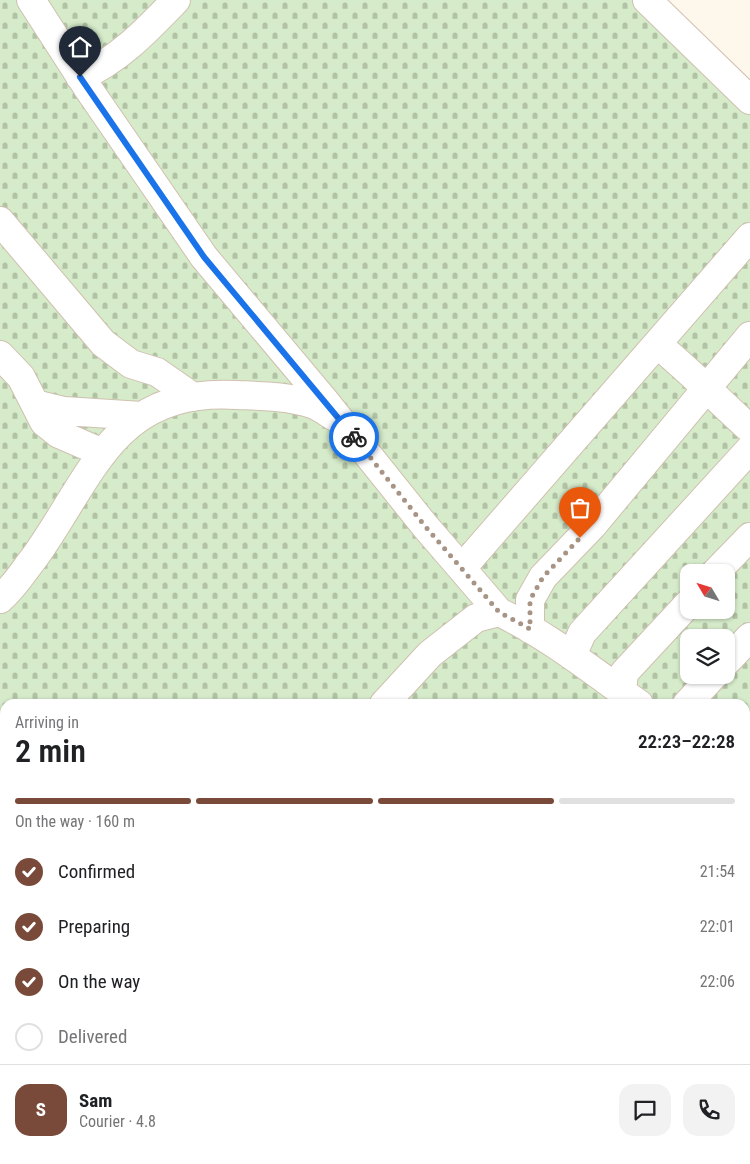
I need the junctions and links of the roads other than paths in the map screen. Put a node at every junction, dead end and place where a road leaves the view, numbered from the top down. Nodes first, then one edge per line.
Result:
1 (31, 0) edge
2 (176, 0) edge
3 (647, 0) edge
4 (80, 77) junction
5 (750, 100) edge
6 (0, 222) edge
7 (750, 237) edge
8 (750, 336) edge
9 (657, 344) junction
10 (0, 355) edge
11 (705, 389) junction
12 (194, 397) junction
13 (35, 404) junction
14 (142, 416) junction
15 (340, 420) junction
16 (750, 429) edge
17 (750, 450) edge
18 (102, 454) junction
19 (750, 537) edge
20 (724, 564) edge
21 (462, 568) junction
22 (0, 599) edge
23 (499, 612) junction
24 (680, 612) edge
25 (530, 629) junction
26 (750, 637) edge
27 (735, 653) edge
28 (572, 656) junction
29 (706, 684) edge
30 (630, 698) edge
31 (389, 699) edge
32 (692, 699) edge

1 - 4 lane
2 - 4 lane
3 - 5 lane
4 - 15 lane
6 - 12 lane
7 - 9 lane
8 - 11 lane
9 - 11 lane
9 - 21 lane
10 - 13 lane
11 - 16 lane
11 - 25 lane
12 - 14 lane
12 - 15 lane
13 - 14 lane
13 - 18 lane
14 - 18 lane
15 - 21 lane
17 - 28 lane
18 - 22 lane
19 - 20 lane
21 - 23 lane
23 - 25 lane
23 - 31 lane
24 - 30 lane
25 - 28 lane
26 - 27 lane
28 - 30 lane
29 - 32 lane

